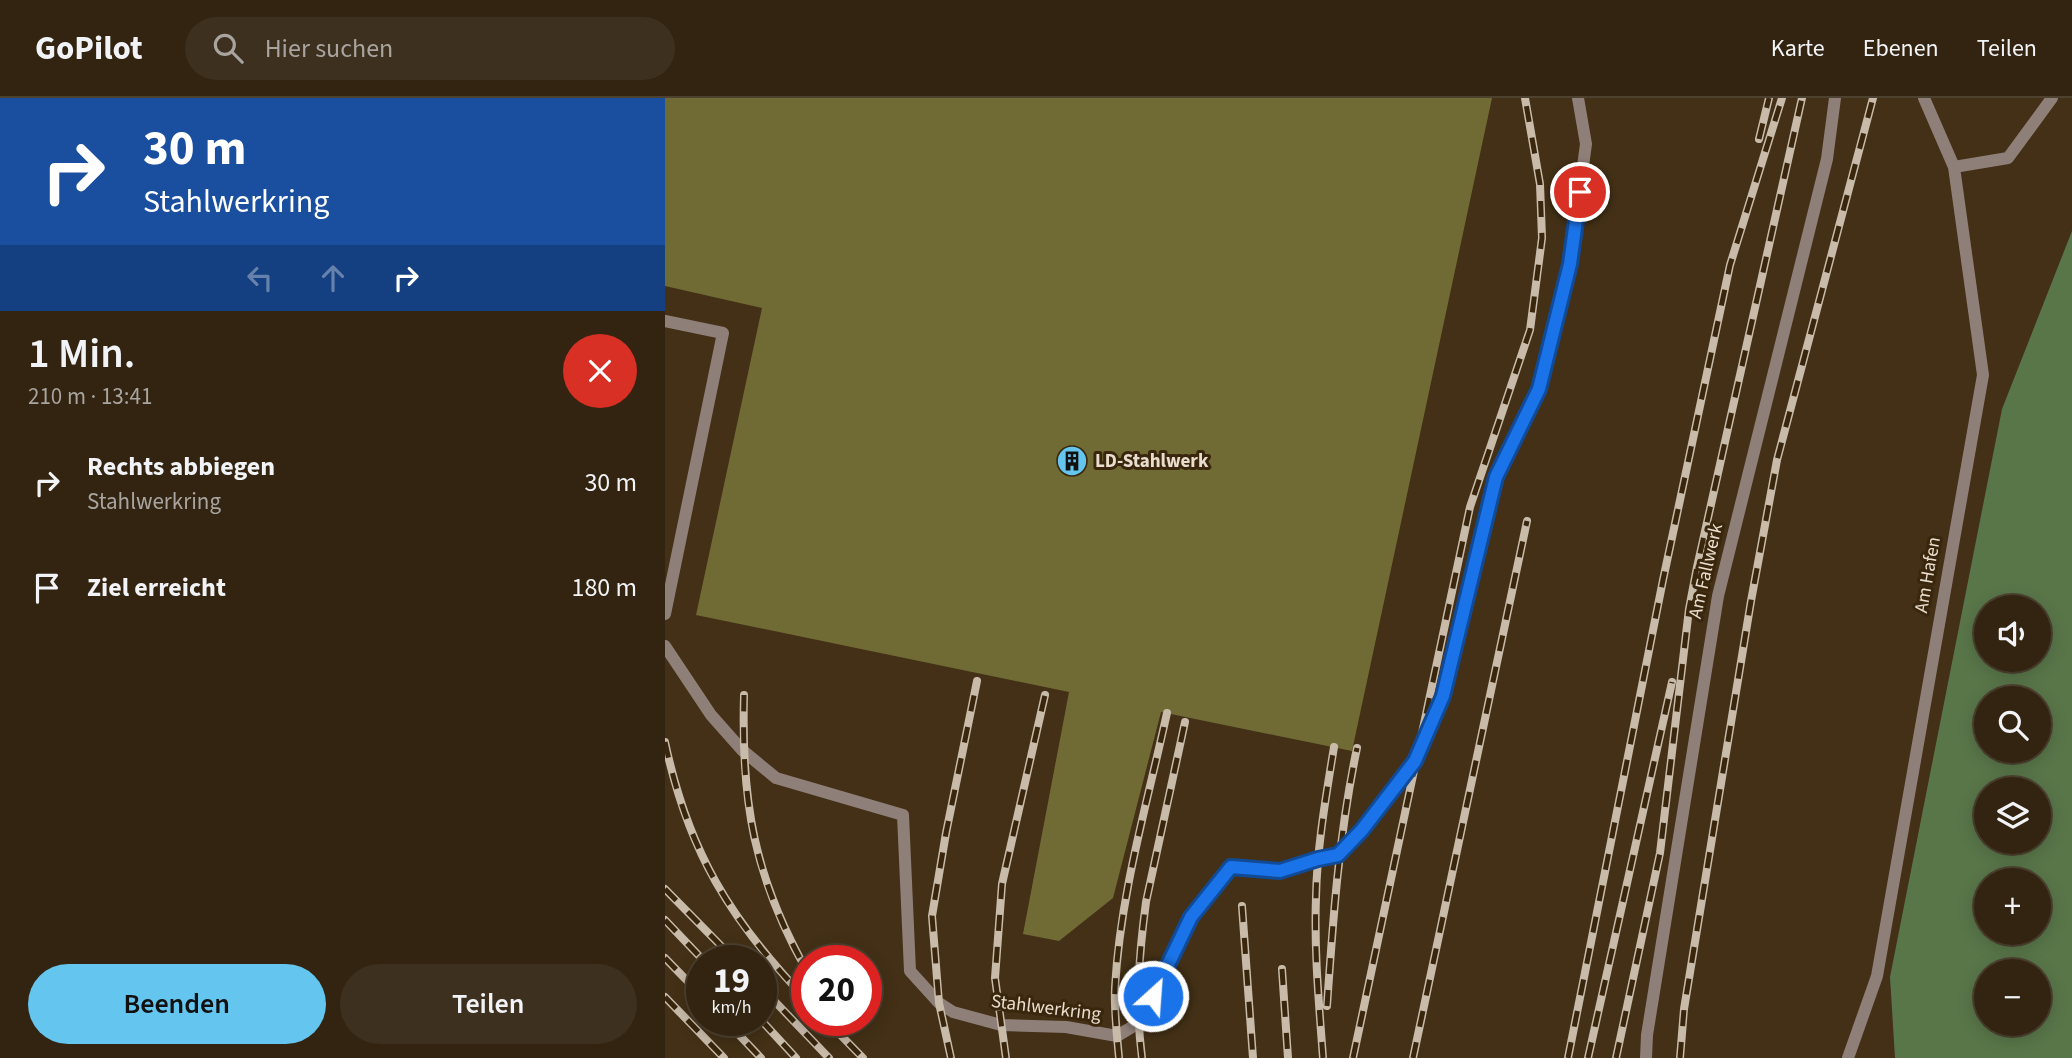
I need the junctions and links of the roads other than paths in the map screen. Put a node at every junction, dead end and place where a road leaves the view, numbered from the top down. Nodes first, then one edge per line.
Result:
1 (1578, 98) edge
2 (1835, 98) edge
3 (1924, 98) edge
4 (2052, 98) edge
5 (1954, 167) junction
6 (665, 321) edge
7 (665, 614) edge
8 (665, 646) edge
9 (1646, 1058) edge
10 (1848, 1058) edge

1 - 8 lane, Stahlwerkring
2 - 9 lane, Am Fallwerk
3 - 5 lane, Am Hafen
4 - 5 lane
5 - 10 lane, Am Hafen
6 - 7 lane

